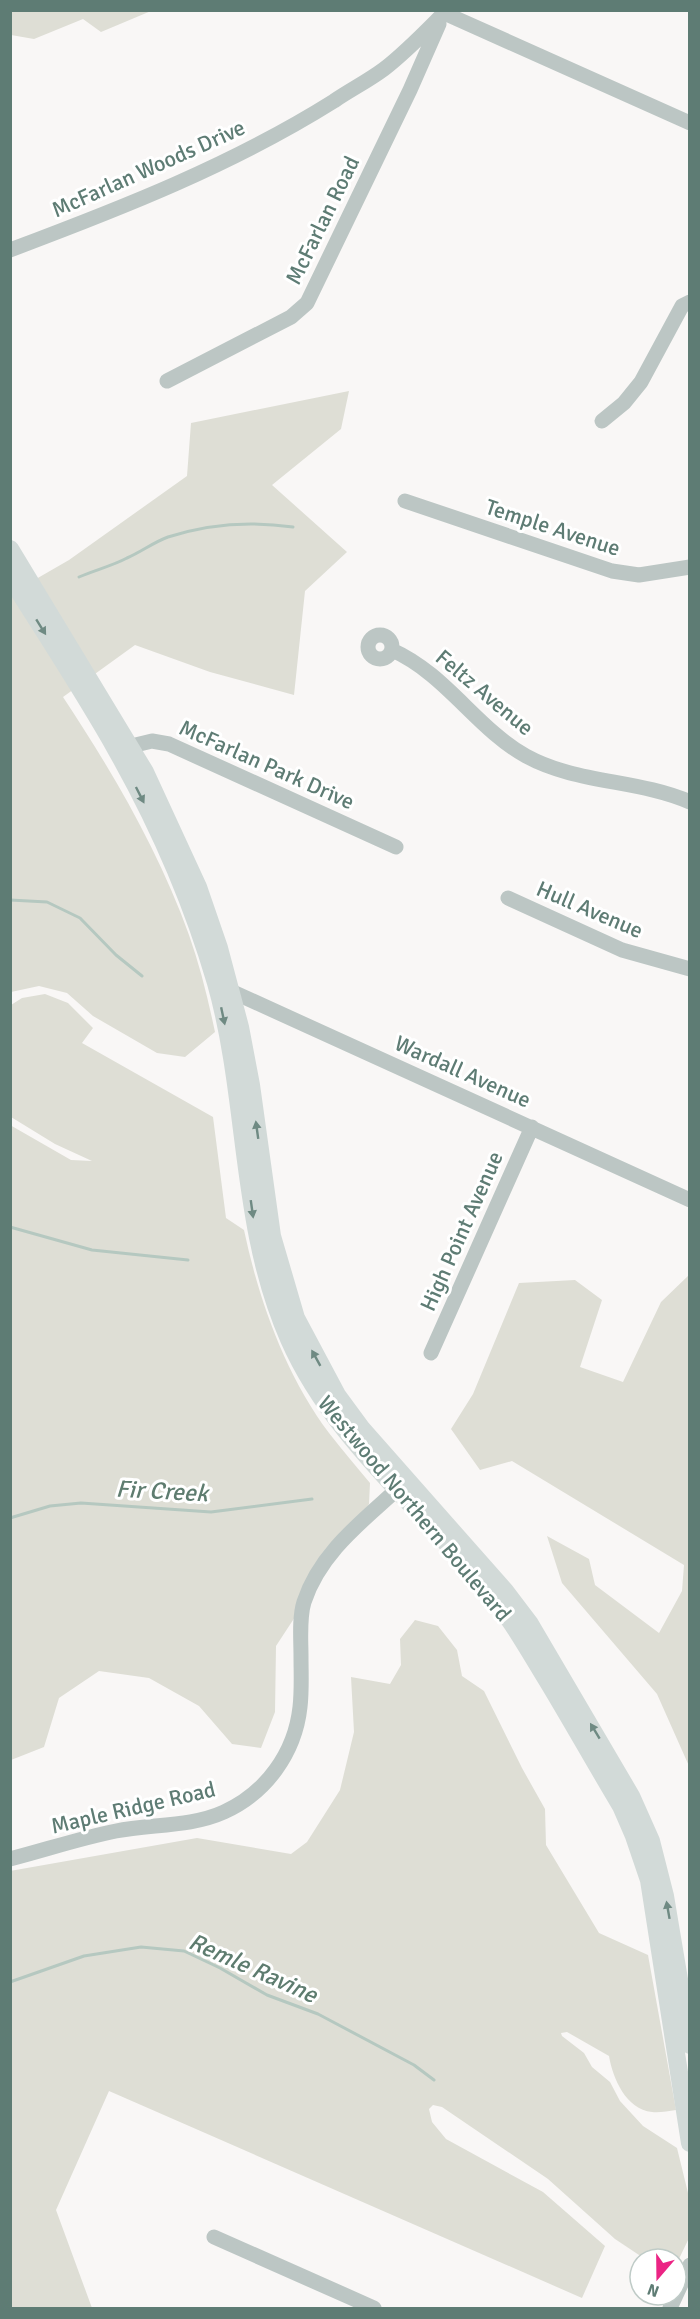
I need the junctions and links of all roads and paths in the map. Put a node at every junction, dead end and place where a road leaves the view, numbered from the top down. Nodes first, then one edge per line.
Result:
1 (445, 12) edge
2 (690, 123) edge
3 (10, 250) edge
4 (690, 302) edge
5 (167, 381) dead end
6 (602, 421) dead end
7 (405, 501) dead end
8 (10, 549) edge
9 (690, 567) edge
10 (10, 577) edge
11 (392, 650) dead end
12 (123, 748) junction
13 (690, 802) edge
14 (396, 847) dead end
15 (508, 898) dead end
16 (690, 969) edge
17 (224, 988) junction
18 (532, 1127) junction
19 (689, 1197) edge
20 (431, 1353) dead end
21 (402, 1485) junction
22 (10, 1859) edge
23 (670, 1969) junction
24 (690, 2045) edge
25 (690, 2143) edge
26 (214, 2237) dead end
27 (690, 2265) edge
28 (374, 2308) edge
29 (670, 2308) edge

1 - 2 street
1 - 3 street, McFarlan Woods Drive
1 - 5 street, McFarlan Road
4 - 6 street
7 - 9 street, Temple Avenue
8 - 12 main road, Westwood Northern Boulevard
10 -> 12 main road, Westwood Northern Boulevard
11 - 13 street, Feltz Avenue
12 - 14 street, McFarlan Park Drive
12 - 17 main road, Westwood Northern Boulevard
15 - 16 street, Hull Avenue
17 - 18 street, Wardall Avenue
17 - 21 main road, Westwood Northern Boulevard
18 - 19 street, Wardall Avenue
18 - 20 street, High Point Avenue
21 - 22 street, Maple Ridge Road
21 - 23 main road, Westwood Northern Boulevard
23 - 24 main road, Westwood Northern Boulevard
23 - 25 main road, Westwood Northern Boulevard
26 - 28 street
27 - 29 street

